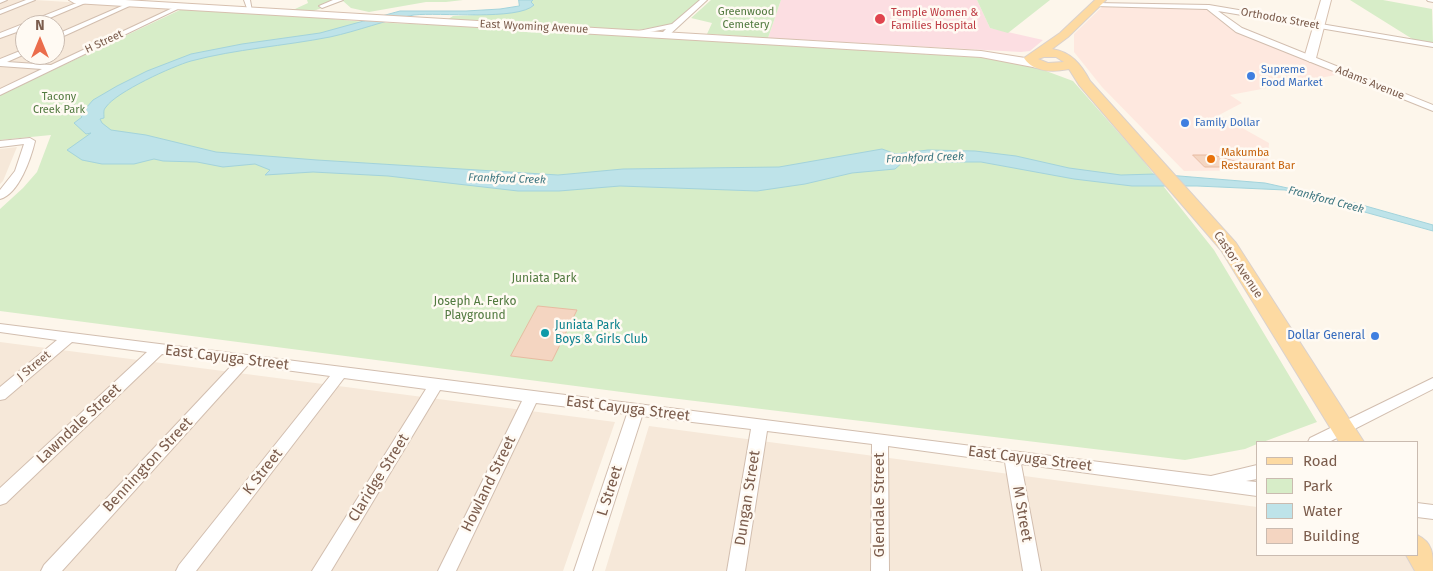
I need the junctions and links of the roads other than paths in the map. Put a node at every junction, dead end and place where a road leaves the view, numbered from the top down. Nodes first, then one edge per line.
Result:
1 (4, 0) edge
2 (32, 0) edge
3 (74, 0) edge
4 (340, 0) edge
5 (704, 0) edge
6 (1326, 0) edge
7 (0, 1) edge
8 (87, 1) edge
9 (1098, 2) edge
10 (133, 3) junction
11 (1206, 3) edge
12 (249, 5) edge
13 (181, 6) junction
14 (322, 6) dead end
15 (0, 12) edge
16 (53, 15) edge
17 (676, 25) junction
18 (1319, 26) junction
19 (15, 30) edge
20 (633, 33) junction
21 (65, 34) edge
22 (664, 35) junction
23 (1064, 35) junction
24 (0, 36) edge
25 (1433, 46) edge
26 (15, 56) edge
27 (1310, 58) junction
28 (1040, 60) junction
29 (1068, 61) junction
30 (0, 63) edge
31 (51, 67) junction
32 (1084, 82) junction
33 (0, 92) edge
34 (1433, 108) edge
35 (0, 144) edge
36 (1, 193) edge
37 (0, 328) edge
38 (68, 338) junction
39 (158, 350) junction
40 (246, 360) junction
41 (341, 372) junction
42 (1433, 383) edge
43 (436, 385) junction
44 (0, 395) edge
45 (531, 397) junction
46 (636, 410) junction
47 (760, 424) junction
48 (1347, 435) edge
49 (880, 439) junction
50 (1320, 441) edge
51 (1012, 457) junction
52 (1256, 472) edge
53 (1208, 482) junction
54 (1256, 489) edge
55 (0, 498) edge
56 (1418, 510) edge
57 (1433, 512) edge
58 (1418, 550) edge
59 (50, 571) edge
60 (185, 571) edge
61 (321, 571) edge
62 (447, 571) edge
63 (583, 571) edge
64 (736, 571) edge
65 (880, 571) edge
66 (1032, 571) edge
67 (1431, 571) edge

1 - 7 street
2 - 15 street
3 - 8 street, East Wyoming Avenue
4 - 14 street
5 - 17 street
6 - 18 street
8 - 10 street, East Wyoming Avenue
8 - 16 street
9 - 11 street, Orthodox Street
9 - 23 main road
10 - 13 street, East Wyoming Avenue
10 - 21 street
11 - 18 street, Orthodox Street
11 - 27 street, Adams Avenue
12 - 13 street, East Wyoming Avenue
12 - 20 street, East Wyoming Avenue
13 - 31 street, H Street
17 - 20 street
17 - 22 street
18 - 25 street, Orthodox Street
18 - 27 street
19 - 24 street
20 - 22 street, East Wyoming Avenue
22 - 28 street, East Wyoming Avenue
23 - 28 main road
23 - 29 main road
26 - 30 street
27 - 34 street, Adams Avenue
28 - 29 main road
28 - 32 main road, Castor Avenue
29 - 32 main road, Castor Avenue
30 - 31 street
31 - 33 street, H Street
32 - 48 main road, Castor Avenue
35 - 36 street
37 - 38 street, East Cayuga Street
38 - 39 street, East Cayuga Street
38 - 44 street, J Street
39 - 40 street, East Cayuga Street
39 - 55 street, Lawndale Street
40 - 41 street, East Cayuga Street
40 - 59 street, Bennington Street
41 - 43 street, East Cayuga Street
41 - 60 street, K Street
42 - 48 street
43 - 45 street, East Cayuga Street
43 - 61 street, Claridge Street
45 - 46 street, East Cayuga Street
45 - 62 street, Howland Street
46 - 47 street, East Cayuga Street
46 - 63 street, L Street
47 - 49 street, East Cayuga Street
47 - 64 street, Dungan Street
48 - 50 street
49 - 51 street, East Cayuga Street
49 - 65 street, Glendale Street
51 - 53 street, East Cayuga Street
51 - 66 street, M Street
52 - 53 street
53 - 54 street, East Cayuga Street
56 - 57 street
58 - 67 main road

